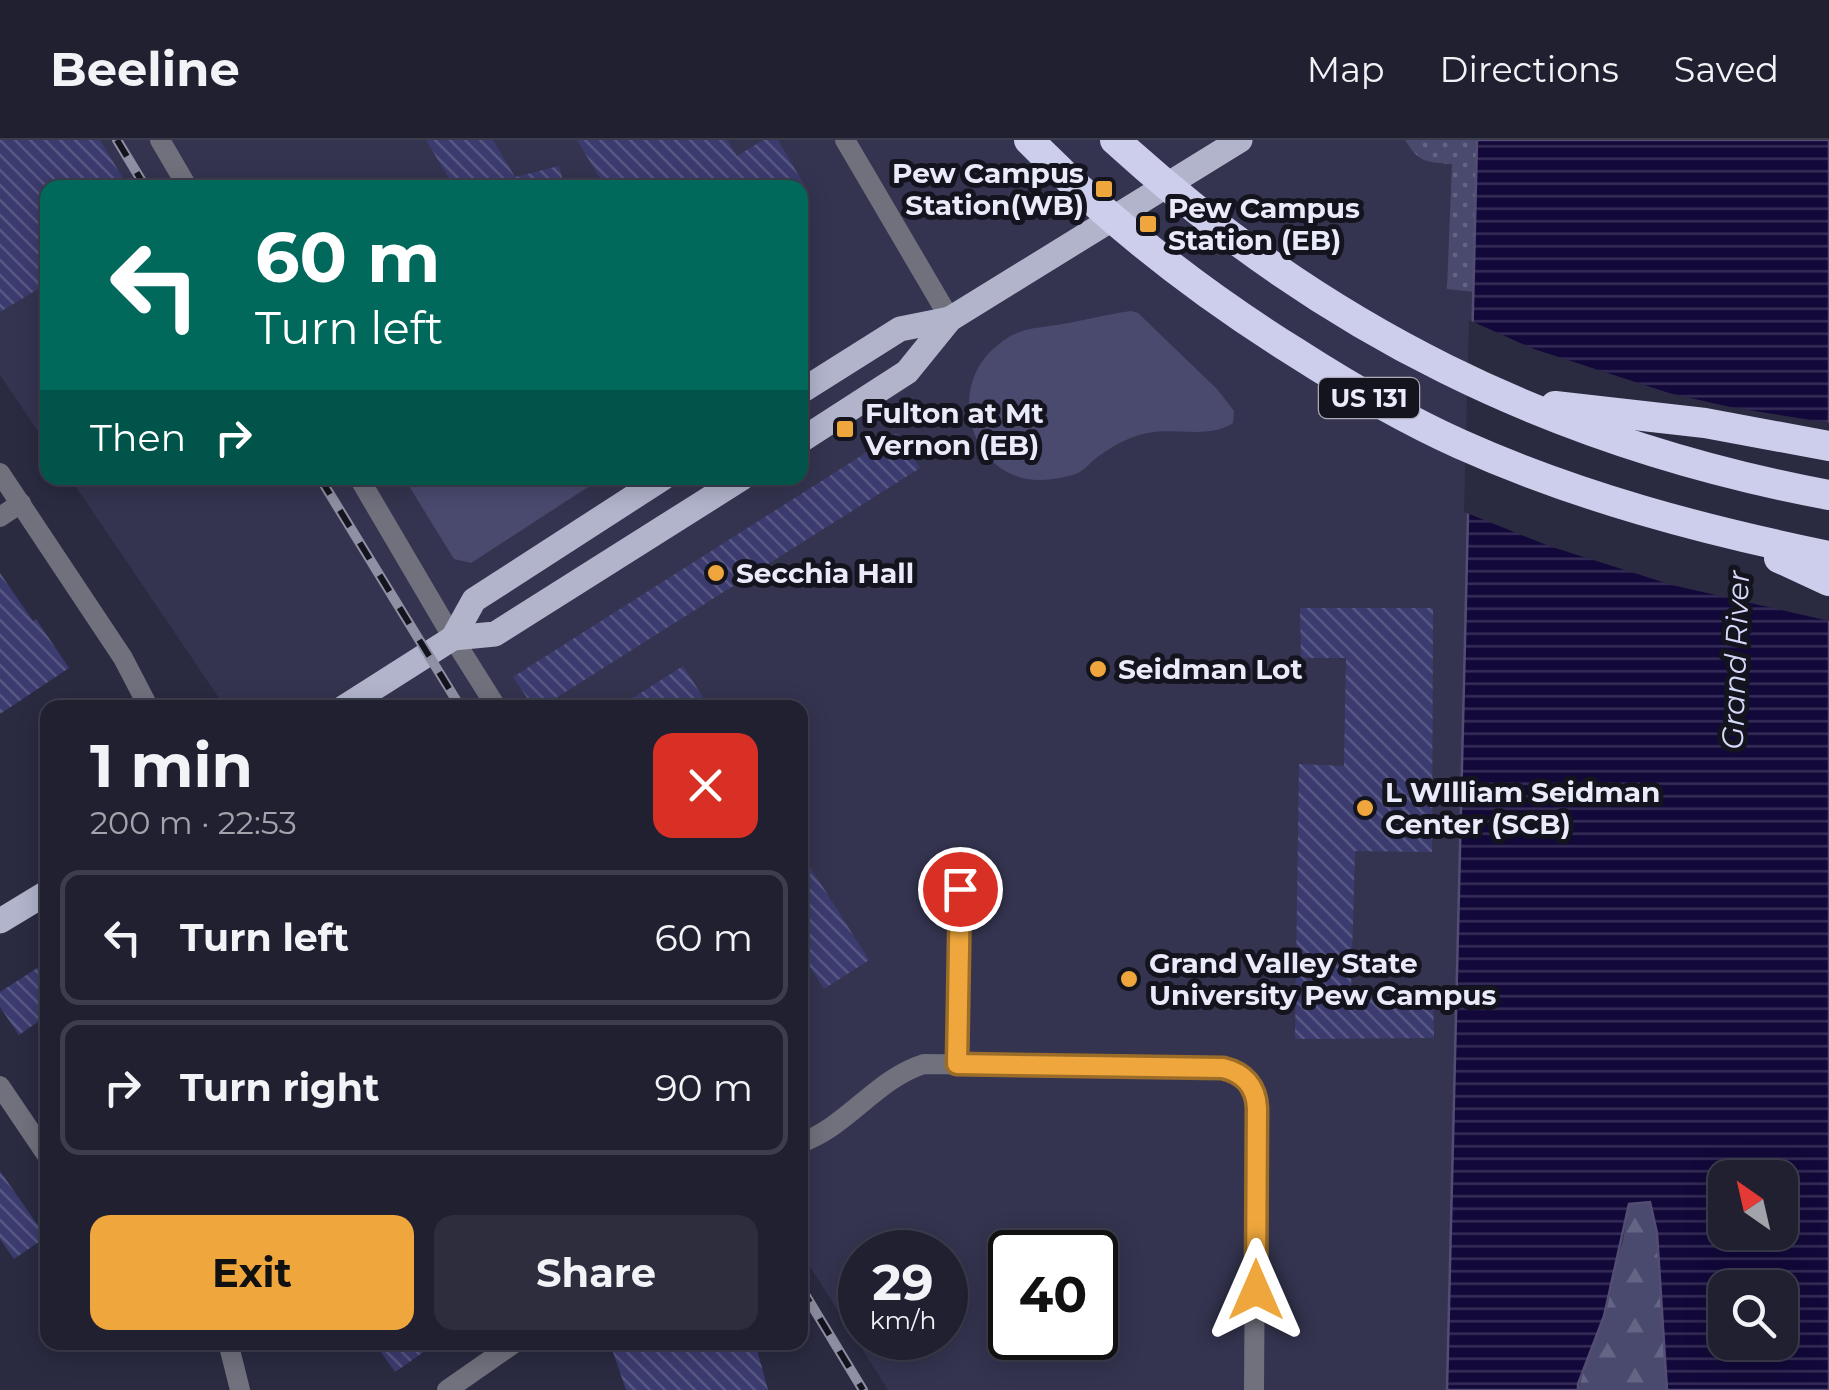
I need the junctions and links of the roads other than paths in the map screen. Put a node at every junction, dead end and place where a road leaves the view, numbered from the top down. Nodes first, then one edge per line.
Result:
1 (160, 140) edge
2 (845, 140) edge
3 (1029, 140) edge
4 (1114, 140) edge
5 (1240, 140) edge
6 (183, 180) edge
7 (950, 319) junction
8 (808, 387) edge
9 (1515, 402) junction
10 (808, 435) edge
11 (1829, 446) edge
12 (0, 473) edge
13 (363, 485) edge
14 (652, 485) edge
15 (731, 485) edge
16 (1829, 495) edge
17 (21, 503) junction
18 (0, 517) edge
19 (1731, 536) junction
20 (1829, 556) edge
21 (1829, 581) edge
22 (453, 638) junction
23 (145, 700) edge
24 (356, 700) edge
25 (492, 700) edge
26 (960, 889) dead end
27 (40, 897) edge
28 (0, 921) edge
29 (957, 1064) junction
30 (0, 1086) edge
31 (808, 1139) edge
32 (40, 1145) edge
33 (230, 1350) edge
34 (504, 1350) edge
35 (240, 1390) edge
36 (447, 1390) edge
37 (1254, 1390) edge

1 - 6 street
2 - 7 street
3 - 19 highway, US 131
4 - 9 highway, US 131
5 - 7 main road
7 - 8 main road
7 - 10 main road
9 - 11 highway
9 - 16 highway, US 131
12 - 17 street
13 - 22 street
14 - 22 main road
15 - 22 main road
17 - 18 street
17 - 23 street
19 - 20 highway, US 131
19 - 21 highway
22 - 24 main road
22 - 25 street
26 - 29 street
27 - 28 main road
29 - 31 street
29 - 37 street
30 - 32 street
33 - 35 street
34 - 36 street

